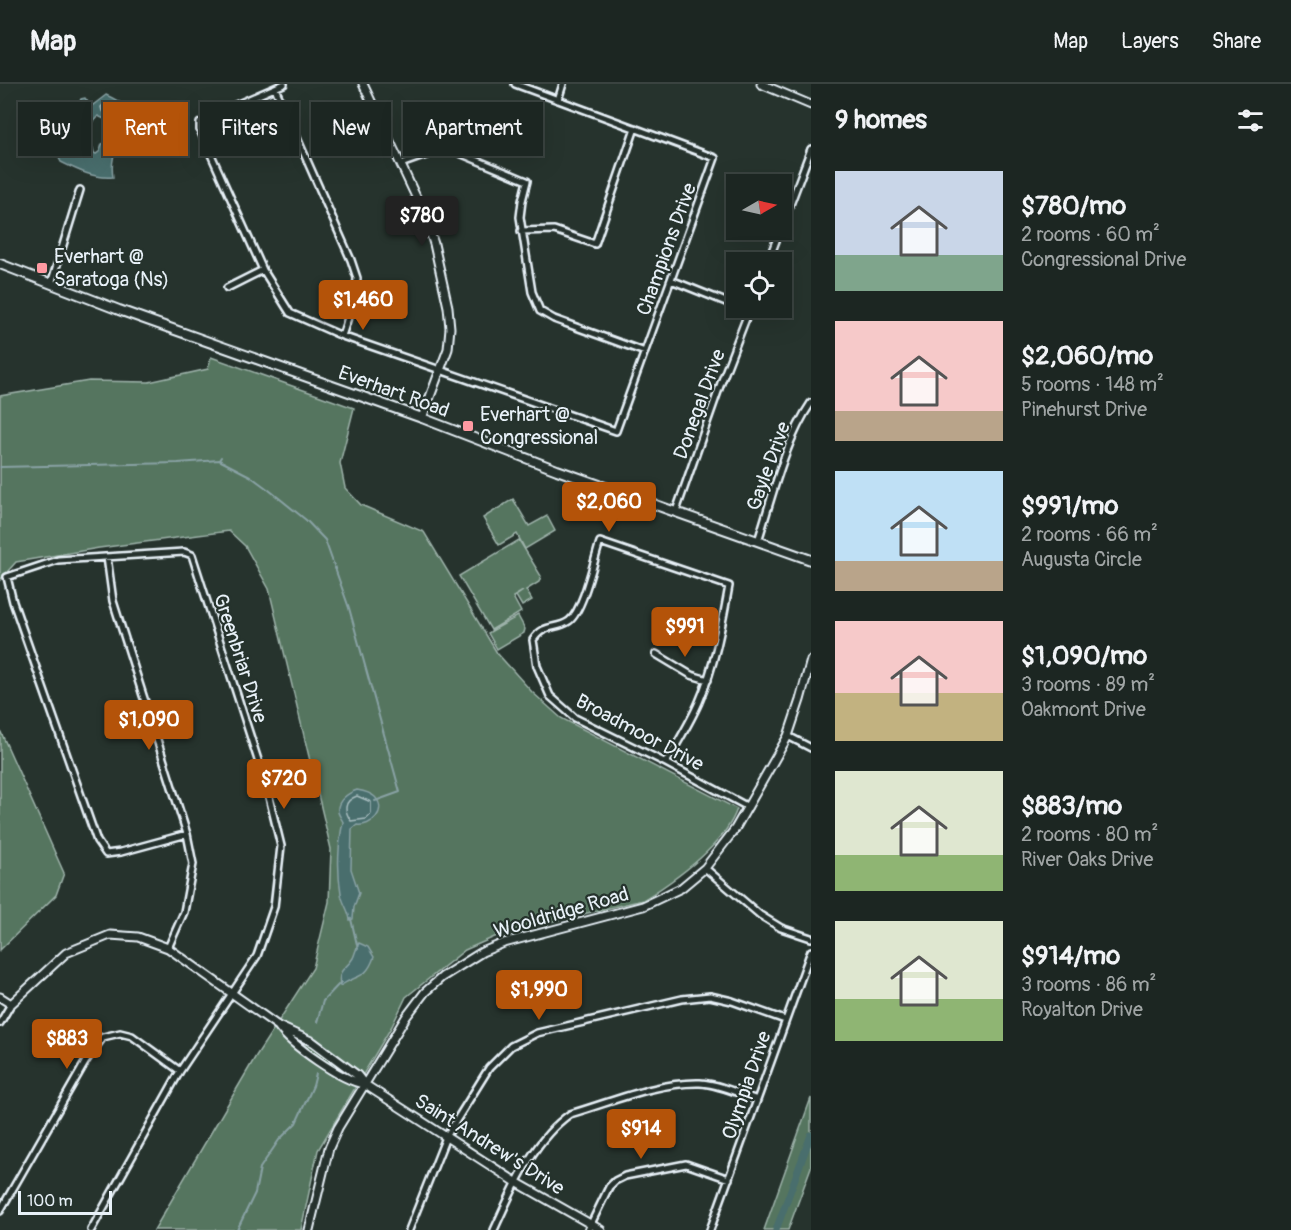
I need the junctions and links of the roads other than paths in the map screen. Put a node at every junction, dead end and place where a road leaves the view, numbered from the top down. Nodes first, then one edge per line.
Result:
1 (284, 84) edge
2 (363, 84) edge
3 (515, 84) edge
4 (563, 84) edge
5 (762, 84) edge
6 (776, 87) edge
7 (275, 88) junction
8 (558, 100) junction
9 (811, 105) edge
10 (635, 128) junction
11 (811, 149) edge
12 (401, 164) junction
13 (80, 190) dead end
14 (792, 199) edge
15 (521, 231) junction
16 (0, 264) edge
17 (263, 270) junction
18 (671, 280) junction
19 (51, 284) junction
20 (227, 288) dead end
21 (726, 302) edge
22 (746, 318) edge
23 (342, 336) junction
24 (645, 352) junction
25 (440, 370) junction
26 (811, 403) edge
27 (422, 418) junction
28 (676, 511) junction
29 (758, 541) junction
30 (107, 556) junction
31 (811, 560) edge
32 (656, 654) dead end
33 (811, 660) edge
34 (708, 680) junction
35 (788, 735) junction
36 (811, 748) edge
37 (666, 763) junction
38 (748, 807) junction
39 (187, 834) junction
40 (705, 868) junction
41 (811, 938) edge
42 (168, 948) junction
43 (811, 951) edge
44 (233, 994) junction
45 (0, 997) edge
46 (11, 1004) junction
47 (785, 1020) junction
48 (0, 1023) edge
49 (278, 1026) junction
50 (180, 1071) junction
51 (364, 1084) junction
52 (757, 1100) junction
53 (446, 1137) junction
54 (729, 1179) junction
55 (516, 1182) junction
56 (0, 1211) edge
57 (590, 1227) edge
58 (91, 1230) edge
59 (309, 1230) edge
60 (409, 1230) edge
61 (494, 1230) edge
62 (601, 1230) edge
63 (710, 1230) edge

1 - 7 street
2 - 12 street
3 - 8 street
4 - 8 street
5 - 6 street
6 - 9 street
7 - 17 street
7 - 23 street
8 - 10 street
10 - 15 street
10 - 18 street, Champions Drive
11 - 14 street
12 - 15 street
12 - 25 street
13 - 19 street
15 - 24 street
16 - 19 main road, Everhart Road
17 - 20 street
17 - 23 street
18 - 21 street
18 - 24 street, Champions Drive
19 - 27 main road, Everhart Road
22 - 28 street, Donegal Drive
23 - 25 street
24 - 25 street, Champions Drive
25 - 27 street
26 - 29 street, Gayle Drive
27 - 28 main road, Everhart Road
28 - 29 main road, Everhart Road
29 - 31 main road, Everhart Road
30 - 39 street
30 - 39 street, Greenbriar Drive
30 - 44 street, Greenbriar Drive
32 - 34 street
33 - 35 street, Wooldridge Road
34 - 37 street
34 - 37 street, Broadmoor Drive
35 - 36 street
35 - 38 street, Wooldridge Road
37 - 38 street, Broadmoor Drive
38 - 40 street, Wooldridge Road
39 - 42 street
40 - 41 street
40 - 51 street, Wooldridge Road
42 - 44 street, Saint Andrew's Drive
42 - 46 street, Saint Andrew's Drive
43 - 47 street, Olympia Drive
44 - 49 street, Saint Andrew's Drive
44 - 50 street, Greenbriar Drive
45 - 46 street
46 - 48 street, Saint Andrew's Drive
47 - 52 street, Olympia Drive
47 - 53 street
49 - 51 street, Saint Andrew's Drive
49 - 51 street, Saint Andrew's Drive
50 - 56 street
50 - 58 street, Greenbriar Drive
51 - 53 street, Saint Andrew's Drive
51 - 59 street, Wooldridge Road
52 - 54 street, Olympia Drive
52 - 55 street
53 - 55 street, Saint Andrew's Drive
53 - 60 street
54 - 57 street
54 - 63 street, Olympia Drive
55 - 57 street, Saint Andrew's Drive
55 - 61 street
57 - 62 street, Saint Andrew's Drive

